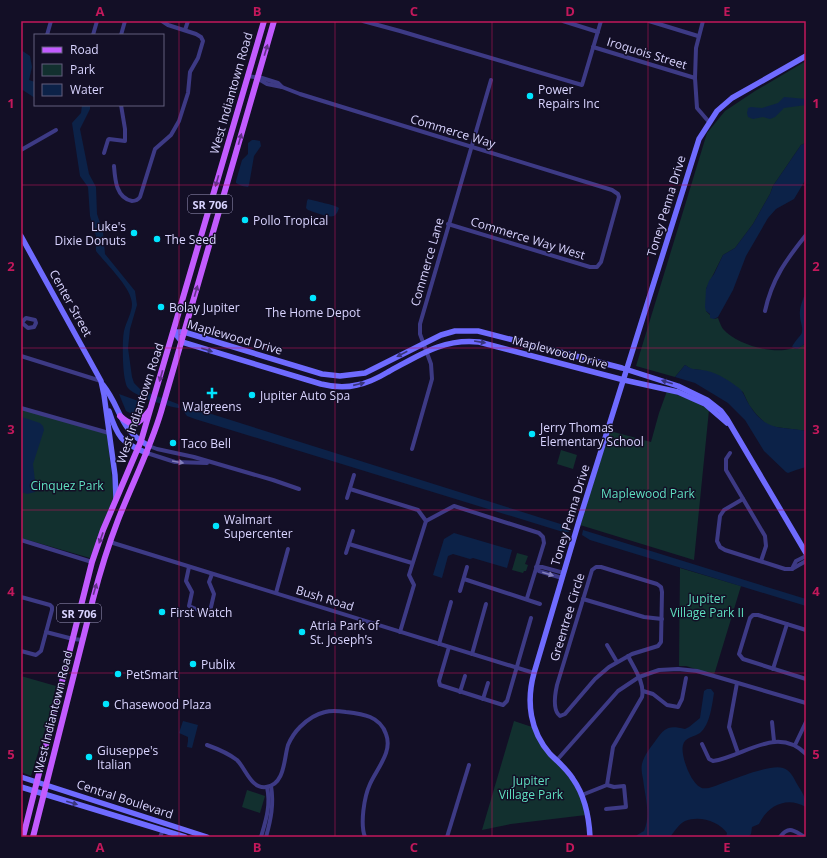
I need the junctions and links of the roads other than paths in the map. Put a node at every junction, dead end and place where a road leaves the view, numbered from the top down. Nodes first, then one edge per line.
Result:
1 (51, 21) edge
2 (97, 21) edge
3 (125, 21) edge
4 (162, 21) edge
5 (188, 21) edge
6 (264, 21) edge
7 (274, 21) edge
8 (366, 21) edge
9 (563, 21) edge
10 (601, 21) edge
11 (649, 21) edge
12 (703, 21) edge
13 (186, 30) junction
14 (598, 32) junction
15 (47, 34) edge
16 (93, 34) edge
17 (121, 34) edge
18 (698, 36) junction
19 (593, 47) junction
20 (806, 56) edge
21 (247, 76) junction
22 (257, 78) junction
23 (695, 78) junction
24 (491, 80) dead end
25 (121, 106) edge
26 (709, 122) junction
27 (56, 130) dead end
28 (471, 147) junction
29 (21, 150) edge
30 (104, 153) dead end
31 (114, 166) dead end
32 (618, 194) joint
33 (448, 224) junction
34 (806, 235) edge
35 (21, 236) edge
36 (765, 311) dead end
37 (174, 332) junction
38 (184, 332) junction
39 (182, 342) junction
40 (423, 344) junction
41 (426, 352) junction
42 (21, 356) edge
43 (628, 370) junction
44 (624, 380) junction
45 (101, 381) junction
46 (104, 395) junction
47 (153, 405) junction
48 (21, 408) edge
49 (120, 416) junction
50 (732, 427) junction
51 (109, 433) junction
52 (141, 441) junction
53 (149, 446) junction
54 (412, 449) dead end
55 (138, 450) junction
56 (146, 453) junction
57 (730, 453) dead end
58 (211, 463) junction
59 (354, 475) dead end
60 (299, 489) dead end
61 (350, 489) junction
62 (347, 498) dead end
63 (743, 499) junction
64 (116, 502) junction
65 (426, 521) junction
66 (353, 532) dead end
67 (21, 540) edge
68 (110, 542) junction
69 (349, 544) junction
70 (288, 549) dead end
71 (346, 553) dead end
72 (806, 555) edge
73 (761, 561) junction
74 (806, 561) edge
75 (92, 562) junction
76 (412, 563) junction
77 (467, 566) dead end
78 (189, 567) junction
79 (536, 567) junction
80 (792, 569) junction
81 (212, 574) junction
82 (563, 576) junction
83 (464, 579) junction
84 (460, 591) dead end
85 (276, 593) junction
86 (21, 597) edge
87 (527, 598) junction
88 (583, 599) junction
89 (452, 602) dead end
90 (486, 604) dead end
91 (540, 604) dead end
92 (531, 618) dead end
93 (662, 619) junction
94 (786, 624) junction
95 (806, 630) edge
96 (46, 632) junction
97 (400, 632) junction
98 (73, 640) junction
99 (82, 643) junction
100 (439, 644) junction
101 (607, 645) dead end
102 (449, 647) junction
103 (21, 651) edge
104 (472, 654) junction
105 (628, 656) junction
106 (617, 662) junction
107 (517, 668) junction
108 (773, 669) junction
109 (534, 673) junction
110 (465, 676) dead end
111 (638, 677) junction
112 (686, 678) dead end
113 (806, 679) edge
114 (488, 683) dead end
115 (737, 683) junction
116 (643, 691) junction
117 (460, 692) junction
118 (483, 699) junction
119 (806, 703) edge
120 (772, 722) dead end
121 (806, 722) edge
122 (774, 742) junction
123 (702, 744) dead end
124 (207, 745) dead end
125 (794, 746) junction
126 (738, 753) junction
127 (806, 754) edge
128 (557, 760) junction
129 (468, 765) dead end
130 (21, 777) edge
131 (37, 782) junction
132 (46, 785) junction
133 (607, 785) junction
134 (21, 787) edge
135 (269, 787) junction
136 (35, 792) junction
137 (44, 795) junction
138 (582, 795) junction
139 (606, 809) dead end
140 (111, 815) junction
141 (143, 816) junction
142 (175, 826) junction
143 (163, 830) junction
144 (173, 833) junction
145 (23, 837) edge
146 (33, 837) edge
147 (160, 837) edge
148 (185, 837) edge
149 (207, 837) edge
150 (261, 837) edge
151 (266, 837) edge
152 (365, 837) edge
153 (447, 837) edge
154 (590, 837) edge
155 (780, 837) edge
156 (805, 837) edge

1 - 15 street
2 - 16 street
3 - 17 street
4 - 13 street
5 - 13 street
6 - 21 main road, West Indiantown Road / SR 706
22 -> 7 main road, West Indiantown Road / SR 706
8 - 19 street
9 - 14 street
10 - 14 street
11 - 18 street
12 - 18 street
13 - 31 street
14 - 19 street
18 - 23 street
19 - 23 street, Iroquois Street
20 - 26 street, Toney Penna Drive
21 - 22 street, Commerce Way
21 -> 37 main road, West Indiantown Road / SR 706
22 - 28 street, Commerce Way
38 -> 22 main road, West Indiantown Road / SR 706
23 - 26 street
24 - 28 street, Commerce Lane
25 - 30 street
26 - 43 street, Toney Penna Drive
27 - 29 street
28 - 32 street, Commerce Way
28 - 33 street, Commerce Lane
32 - 33 street, Commerce Way West
33 - 40 street, Commerce Lane
34 - 36 street
35 - 45 street, Center Street
37 - 38 street, Maplewood Drive
37 - 39 street, Maplewood Drive
37 -> 47 main road, West Indiantown Road / SR 706
38 - 39 main road, West Indiantown Road / SR 706
40 -> 38 street, Maplewood Drive
39 -> 41 street, Maplewood Drive
39 - 53 main road, West Indiantown Road / SR 706
40 - 41 street, Commerce Lane
40 - 43 street, Maplewood Drive
41 -> 44 street, Maplewood Drive
41 - 54 street, Commerce Lane
42 - 45 street
43 - 44 street, Toney Penna Drive
50 -> 43 street, Maplewood Drive
44 - 50 street, Maplewood Drive
44 - 82 street, Toney Penna Drive
45 - 46 street, Center Street
45 - 49 street, Center Street
46 - 51 street, Center Street
46 - 55 street
47 - 49 main road
47 - 52 main road, West Indiantown Road / SR 706
48 - 51 street
49 - 52 street, Center Street
50 - 72 street, Maplewood Drive
51 - 64 street, Center Street
52 - 53 street, Center Street
52 - 55 main road, West Indiantown Road / SR 706
53 - 56 main road, West Indiantown Road / SR 706
53 - 58 street, Center Street
55 - 56 street
55 - 64 main road, West Indiantown Road / SR 706
56 -> 58 street, Center Street
56 - 68 main road, West Indiantown Road / SR 706
57 - 63 street
58 - 60 street, Center Street
59 - 61 street
61 - 62 street
61 - 65 street
63 - 73 street
63 - 73 street
64 -> 75 main road, West Indiantown Road / SR 706
65 - 76 street
65 - 79 street
66 - 69 street
67 - 75 street
68 - 78 street, Bush Road
99 -> 68 main road, West Indiantown Road / SR 706
69 - 71 street
69 - 76 street
70 - 85 street
72 - 80 street
73 - 80 street
74 - 80 street
75 - 98 main road, West Indiantown Road / SR 706
76 - 97 street
77 - 83 street
78 - 81 street, Bush Road
78 - 81 street
79 - 82 street
79 - 87 street
81 - 85 street, Bush Road
82 - 109 street, Toney Penna Drive
83 - 84 street
83 - 87 street
85 - 97 street, Bush Road
86 - 96 street
87 - 91 street
88 - 93 street
88 - 93 street, Greentree Circle
88 - 106 street, Greentree Circle
89 - 100 street
90 - 104 street
92 - 107 street
93 - 105 street, Greentree Circle
94 - 95 street
94 - 108 street
94 - 108 street
96 - 98 street
96 - 103 street
97 - 100 street, Bush Road
98 - 99 street
98 - 131 main road, West Indiantown Road / SR 706
99 - 132 main road, West Indiantown Road / SR 706
100 - 102 street, Bush Road
101 - 106 street
102 - 104 street, Bush Road
102 - 117 street
104 - 107 street, Bush Road
105 - 106 street, Greentree Circle
105 - 111 street
107 - 109 street, Bush Road
107 - 118 street
108 - 113 street
109 - 128 street, Toney Penna Drive
110 - 117 street
111 - 115 street
111 - 116 street
111 - 128 street
112 - 116 street
114 - 118 street
115 - 119 street
115 - 126 street
116 - 133 street
117 - 118 street
120 - 122 street
121 - 125 street
122 - 125 street
122 - 126 street
123 - 126 street
124 - 135 street
125 - 127 street
128 - 138 street, Toney Penna Drive
129 - 153 street
130 - 131 street, Central Boulevard
131 - 132 street, Central Boulevard
131 - 136 main road, West Indiantown Road / SR 706
132 - 137 main road, West Indiantown Road / SR 706
132 - 141 street, Central Boulevard
133 - 138 street
133 - 139 street
134 - 136 street, Central Boulevard
135 - 150 street
135 - 151 street
135 - 152 street
136 - 137 street, Central Boulevard
136 - 145 main road, West Indiantown Road / SR 706
137 -> 140 street, Central Boulevard
137 - 146 main road, West Indiantown Road / SR 706
138 - 154 street, Toney Penna Drive
140 - 141 street
140 - 143 street, Central Boulevard
141 - 142 street, Central Boulevard
142 - 144 street
142 - 149 street, Central Boulevard
143 - 144 street, Central Boulevard
143 - 147 street
144 - 148 street, Central Boulevard
155 - 156 street

